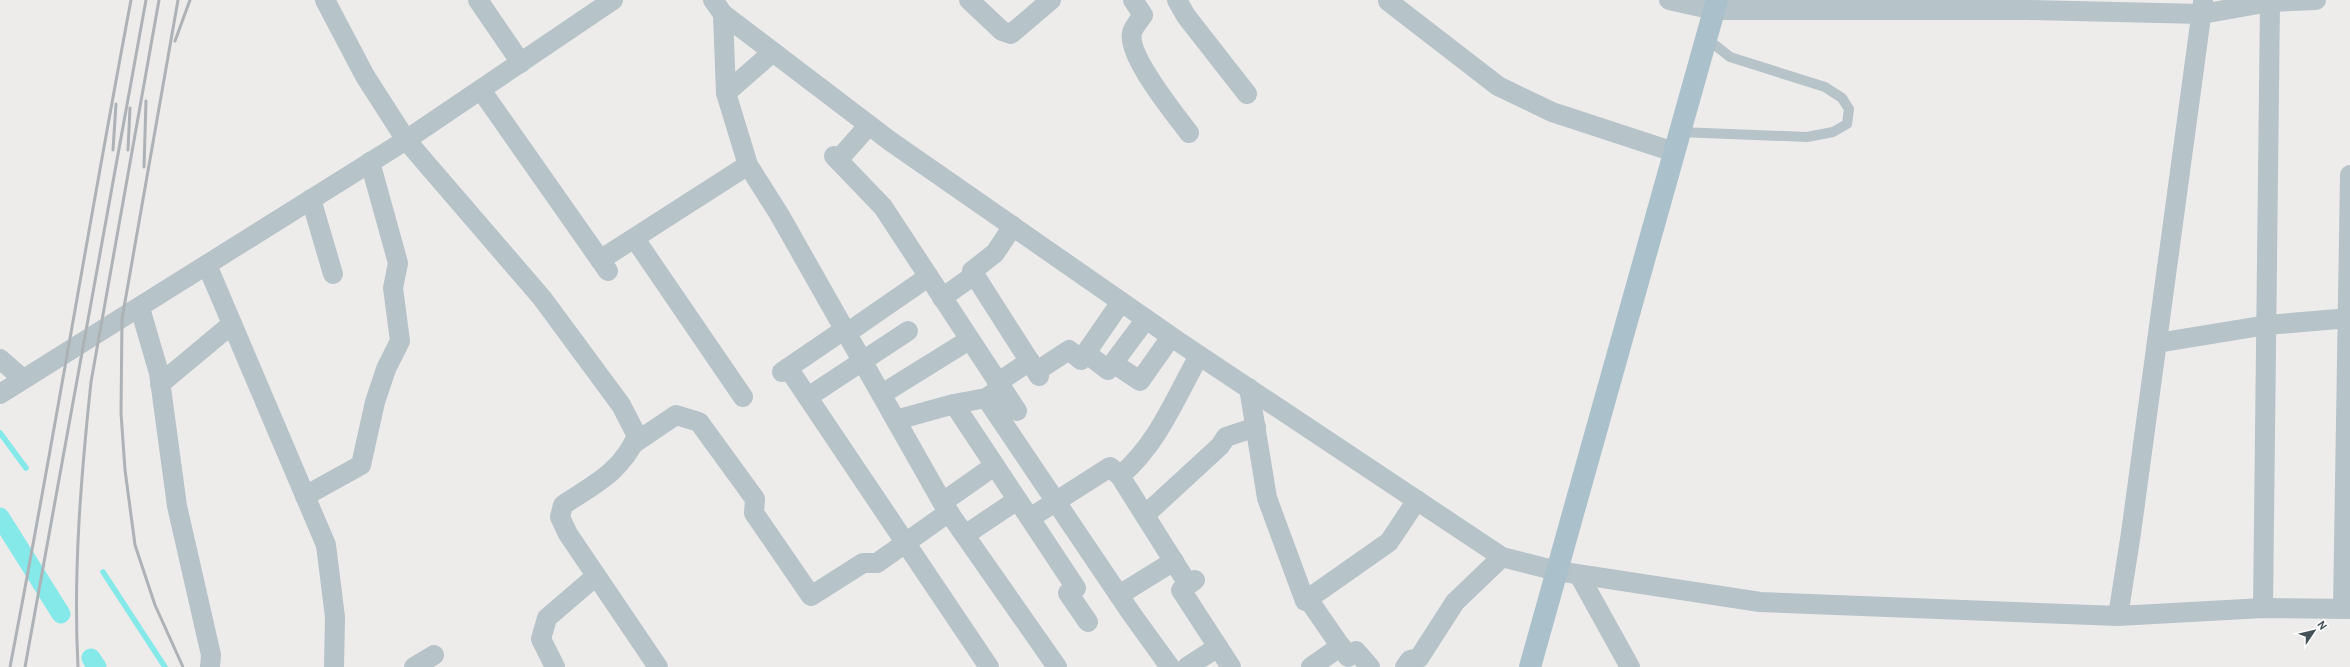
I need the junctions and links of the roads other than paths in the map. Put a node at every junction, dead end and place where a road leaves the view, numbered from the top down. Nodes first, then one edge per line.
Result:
1 (325, 0) edge
2 (478, 0) edge
3 (613, 0) edge
4 (969, 0) edge
5 (1133, 0) edge
6 (1176, 0) edge
7 (1669, 0) edge
8 (2316, 0) edge
9 (1388, 1) dead end
10 (1043, 2) edge
11 (2270, 2) junction
12 (1715, 5) edge
13 (718, 7) edge
14 (2202, 7) edge
15 (1706, 38) junction
16 (773, 52) junction
17 (521, 63) junction
18 (480, 90) junction
19 (726, 93) junction
20 (1247, 94) dead end
21 (869, 125) junction
22 (1189, 133) dead end
23 (406, 140) junction
24 (1677, 142) junction
25 (370, 162) junction
26 (748, 166) junction
27 (2350, 175) edge
28 (311, 200) junction
29 (1013, 226) junction
30 (635, 239) junction
31 (207, 265) junction
32 (333, 274) dead end
33 (974, 275) junction
34 (928, 277) junction
35 (942, 298) junction
36 (1121, 302) junction
37 (140, 308) junction
38 (2349, 318) edge
39 (1146, 319) junction
40 (232, 324) junction
41 (2267, 325) junction
42 (846, 331) junction
43 (908, 331) dead end
44 (1171, 337) junction
45 (969, 340) junction
46 (2157, 344) junction
47 (1086, 353) junction
48 (1199, 356) junction
49 (0, 359) edge
50 (863, 361) junction
51 (1113, 363) junction
52 (1035, 369) junction
53 (23, 379) junction
54 (160, 384) junction
55 (1249, 388) junction
56 (995, 390) junction
57 (0, 394) edge
58 (882, 394) junction
59 (743, 397) dead end
60 (808, 398) junction
61 (954, 404) junction
62 (1017, 411) dead end
63 (896, 420) junction
64 (1256, 427) junction
65 (633, 444) junction
66 (994, 466) junction
67 (1120, 476) junction
68 (306, 496) junction
69 (1017, 500) junction
70 (1417, 500) junction
71 (1056, 501) junction
72 (946, 507) junction
73 (1145, 515) junction
74 (1030, 518) junction
75 (965, 535) junction
76 (1081, 537) junction
77 (906, 542) junction
78 (1054, 554) junction
79 (1502, 557) junction
80 (1174, 561) junction
81 (1557, 572) junction
82 (1579, 575) junction
83 (596, 576) junction
84 (1119, 595) junction
85 (1308, 599) junction
86 (2263, 608) junction
87 (2346, 609) edge
88 (2118, 616) junction
89 (1088, 622) dead end
90 (1341, 646) junction
91 (1218, 647) junction
92 (434, 655) dead end
93 (210, 667) edge
94 (334, 667) edge
95 (414, 667) edge
96 (555, 667) edge
97 (658, 667) edge
98 (989, 667) edge
99 (1056, 667) edge
100 (1170, 667) edge
101 (1187, 667) edge
102 (1231, 667) edge
103 (1312, 667) edge
104 (1370, 667) edge
105 (1405, 667) edge
106 (1530, 667) edge
107 (1630, 667) edge

1 - 23 street
2 - 17 street
3 - 17 street
4 - 10 street
5 - 22 street
6 - 20 street
7 - 12 street
8 - 11 street
9 - 24 street
11 - 14 street
11 - 41 street
12 - 14 street
12 - 15 main road
13 - 16 street
13 - 19 street
14 - 46 street
15 - 24 main road
15 - 24 lane
16 - 19 street
16 - 21 street
17 - 18 street
18 - 23 street
18 - 30 street
19 - 26 street
21 - 29 street
21 - 34 street
23 - 25 street
23 - 65 street
24 - 81 main road
25 - 28 street
25 - 68 street
26 - 30 street
26 - 42 street
27 - 38 street
28 - 31 street
28 - 32 street
29 - 33 street
29 - 36 street
30 - 59 street
31 - 37 street
31 - 40 street
33 - 35 street
33 - 52 street
34 - 35 street
34 - 42 street
35 - 45 street
36 - 39 street
36 - 47 street
37 - 53 street
37 - 54 street
38 - 41 street
38 - 87 street
39 - 44 street
39 - 51 street
40 - 54 street
40 - 68 street
41 - 46 street
41 - 86 street
42 - 50 street
42 - 60 street
43 - 50 street
44 - 48 street
44 - 51 street
45 - 56 street
45 - 58 street
46 - 88 street
47 - 51 street
47 - 52 street
48 - 55 street
48 - 67 street
49 - 53 street
50 - 58 street
50 - 60 street
52 - 56 street
53 - 57 street
54 - 93 street
55 - 64 street
55 - 70 street
56 - 61 street
56 - 62 street
56 - 71 street
58 - 63 street
60 - 77 street
61 - 63 street
61 - 66 street
63 - 72 street
64 - 73 street
64 - 85 street
65 - 77 street
65 - 83 street
66 - 69 street
66 - 72 street
67 - 71 street
67 - 73 street
68 - 94 street
69 - 74 street
69 - 75 street
70 - 79 street
70 - 85 street
71 - 74 street
71 - 76 street
72 - 75 street
72 - 77 street
73 - 80 street
74 - 78 street
75 - 99 street
76 - 78 street
76 - 84 street
77 - 98 street
78 - 89 street
79 - 81 street
79 - 105 street
80 - 84 street
80 - 91 street
81 - 82 street
81 - 106 main road
82 - 88 street
82 - 107 street
83 - 96 street
83 - 97 street
84 - 100 street
85 - 90 street
86 - 87 street
86 - 88 street
90 - 103 street
90 - 104 street
91 - 101 street
91 - 102 street
92 - 95 street

